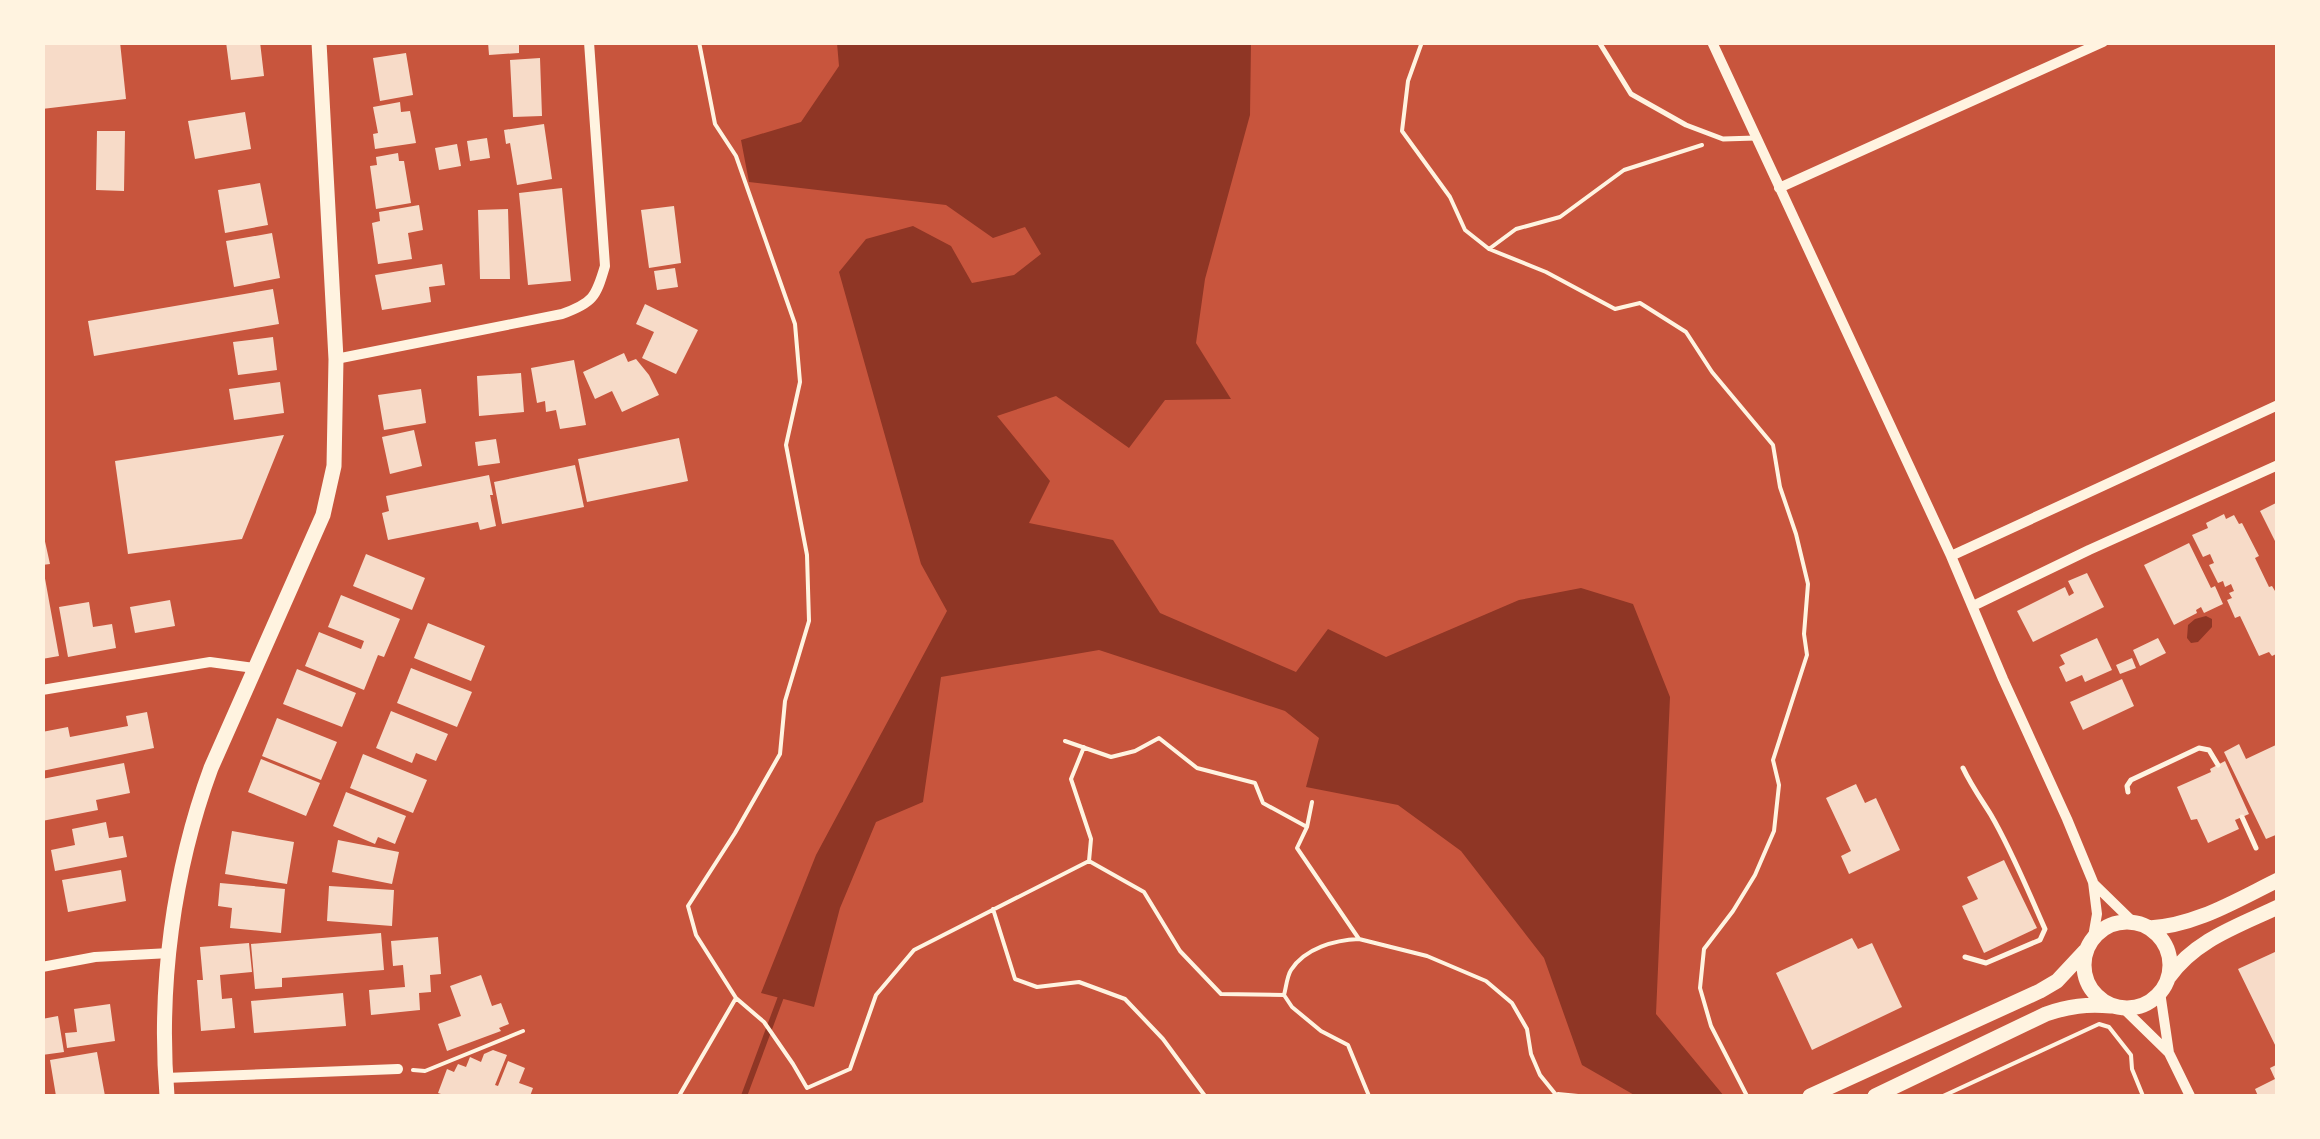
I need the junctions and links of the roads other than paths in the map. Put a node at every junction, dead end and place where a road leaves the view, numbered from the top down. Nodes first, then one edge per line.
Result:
1 (318, 42) edge
2 (589, 42) edge
3 (1599, 42) edge
4 (1712, 42) edge
5 (2103, 42) edge
6 (1756, 138) junction
7 (1779, 188) junction
8 (336, 358) junction
9 (2278, 405) edge
10 (2278, 465) edge
11 (1951, 556) junction
12 (1973, 606) junction
13 (254, 668) junction
14 (42, 690) edge
15 (2218, 765) dead end
16 (1963, 768) dead end
17 (2128, 792) dead end
18 (2242, 817) dead end
19 (2256, 848) dead end
20 (2278, 880) edge
21 (2093, 882) junction
22 (2278, 907) edge
23 (2132, 922) junction
24 (2149, 928) junction
25 (2090, 944) junction
26 (170, 954) junction
27 (1964, 957) dead end
28 (42, 967) edge
29 (2163, 987) junction
30 (2119, 1007) junction
31 (2169, 1053) junction
32 (398, 1068) dead end
33 (166, 1078) junction
34 (167, 1096) edge
35 (1810, 1096) edge
36 (1875, 1096) edge
37 (2190, 1096) edge

1 - 8 main road
2 - 8 street
3 - 6 lane
4 - 6 street
5 - 7 street
6 - 7 street
7 - 11 street
8 - 13 main road
9 - 11 street
10 - 12 street
11 - 12 street
12 - 21 street
13 - 14 street
13 - 26 main road
15 - 17 lane
16 - 27 lane
18 - 19 lane
20 - 24 main road
21 - 23 street
21 - 25 street
22 - 29 main road
23 - 24 main road
23 - 25 main road
24 - 29 main road
25 - 30 main road
25 - 35 main road
26 - 28 street
26 - 33 main road
29 - 30 main road
29 - 31 street
30 - 31 street
30 - 36 main road
31 - 37 street
32 - 33 street
33 - 34 main road

